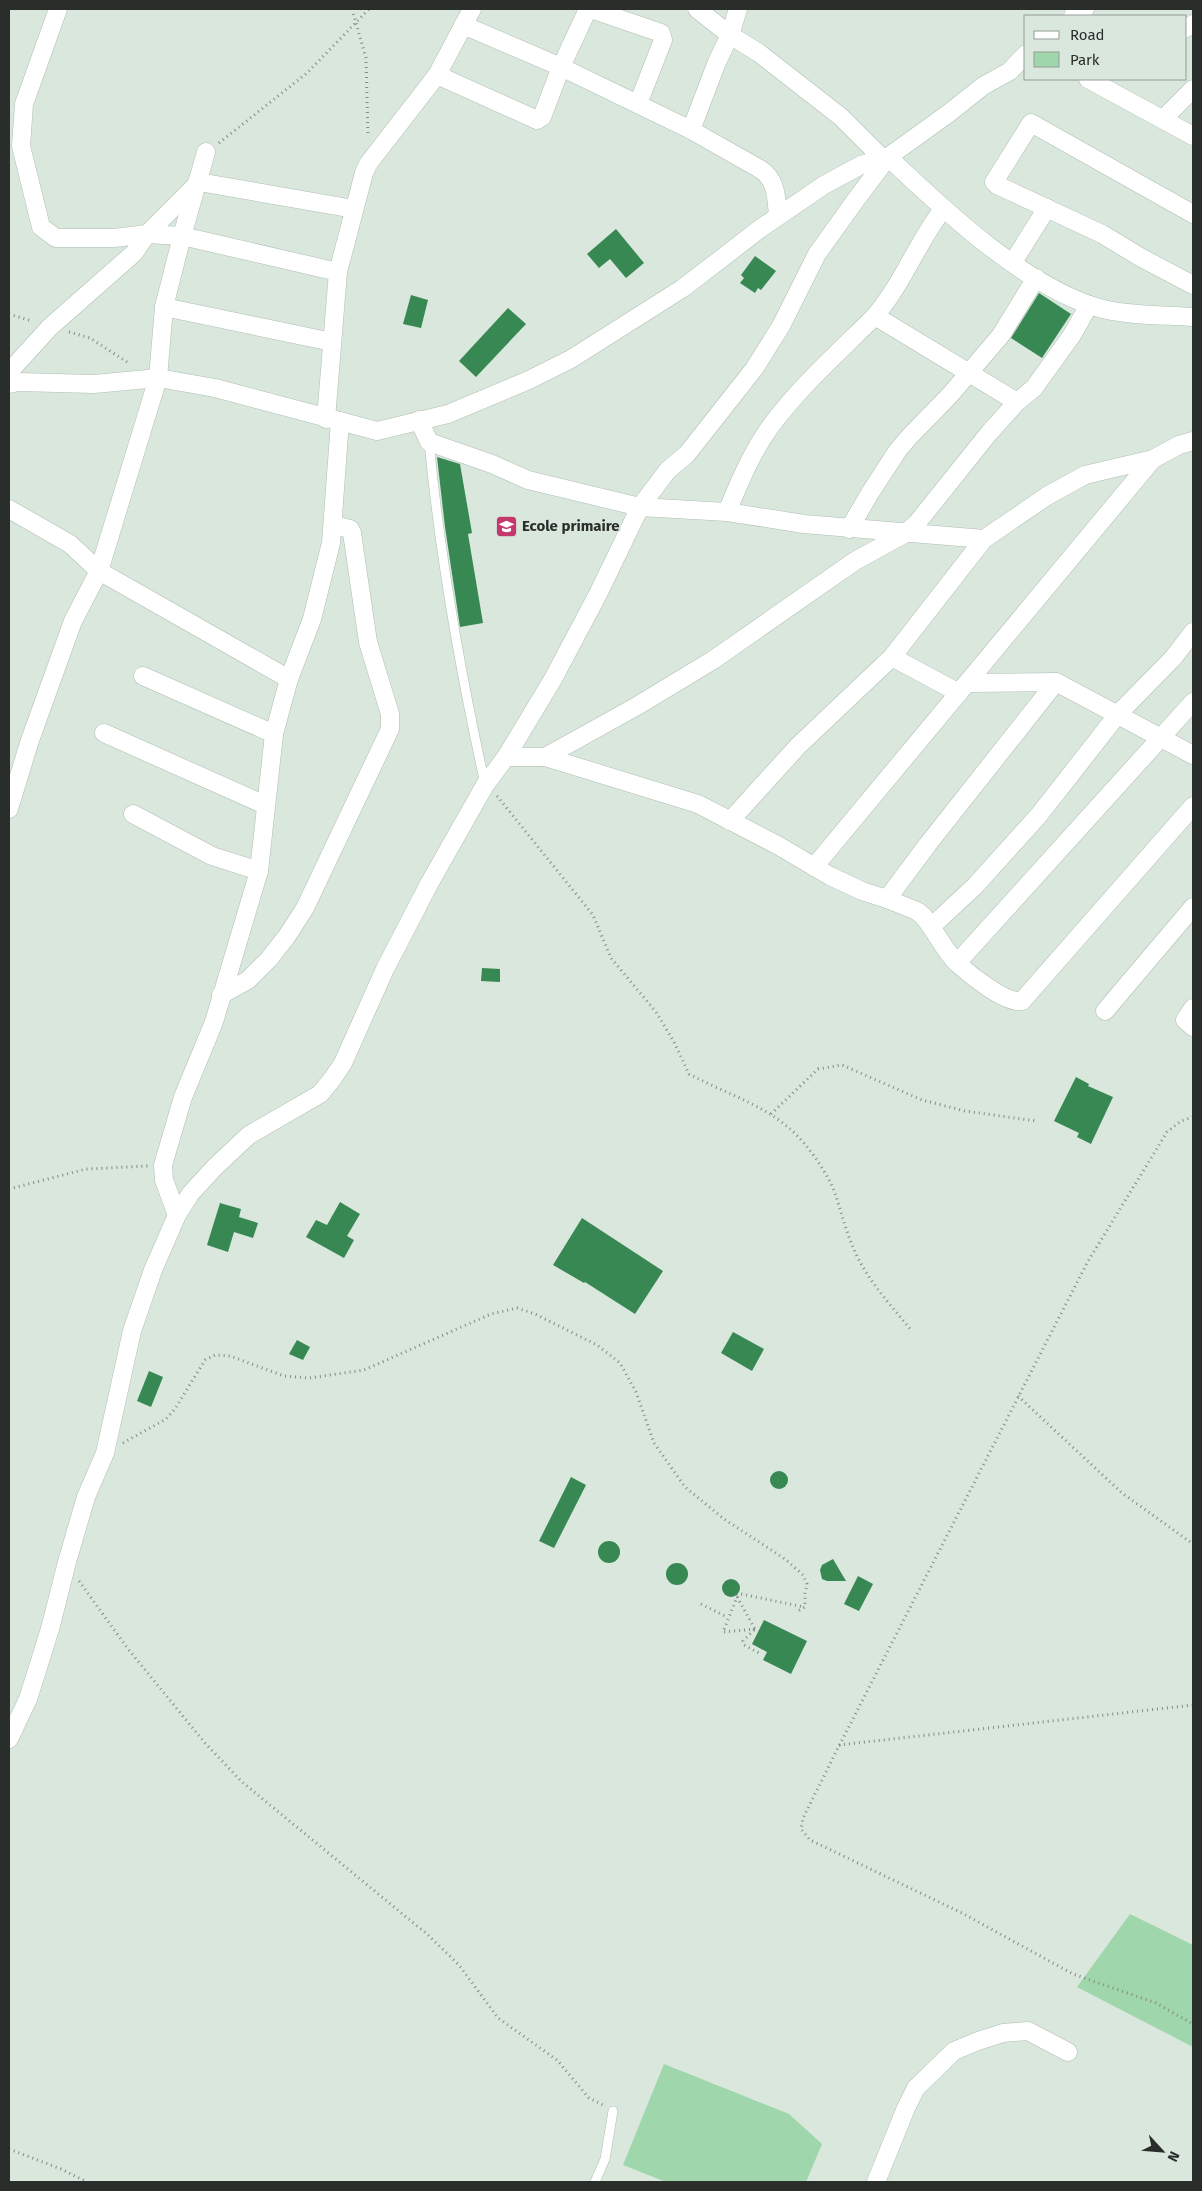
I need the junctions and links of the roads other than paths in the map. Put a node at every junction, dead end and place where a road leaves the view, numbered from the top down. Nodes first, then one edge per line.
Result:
1 (58, 9) edge
2 (472, 9) edge
3 (588, 9) edge
4 (591, 9) edge
5 (697, 9) edge
6 (738, 9) edge
7 (463, 25) junction
8 (730, 35) junction
9 (1024, 56) edge
10 (561, 67) junction
11 (437, 75) junction
12 (1100, 81) edge
13 (1193, 89) edge
14 (638, 104) junction
15 (1163, 118) junction
16 (691, 130) junction
17 (1193, 136) edge
18 (206, 152) road end
19 (885, 158) junction
20 (199, 182) junction
21 (1047, 208) junction
22 (354, 209) junction
23 (943, 209) junction
24 (1193, 214) edge
25 (778, 215) junction
26 (147, 234) junction
27 (182, 236) junction
28 (1013, 262) junction
29 (338, 272) junction
30 (1036, 278) junction
31 (1193, 285) edge
32 (1089, 305) junction
33 (164, 307) junction
34 (875, 316) junction
35 (1193, 317) edge
36 (332, 342) junction
37 (9, 372) edge
38 (968, 372) junction
39 (155, 377) junction
40 (9, 384) edge
41 (1017, 402) junction
42 (333, 420) junction
43 (419, 420) junction
44 (1193, 441) edge
45 (429, 442) junction
46 (1153, 459) junction
47 (640, 507) junction
48 (9, 509) edge
49 (727, 512) junction
50 (334, 525) junction
51 (849, 529) junction
52 (906, 533) junction
53 (984, 539) junction
54 (99, 571) junction
55 (1193, 632) edge
56 (892, 657) junction
57 (143, 676) dead end
58 (289, 679) junction
59 (1056, 682) junction
60 (963, 688) junction
61 (1193, 702) edge
62 (1118, 714) junction
63 (104, 733) dead end
64 (274, 734) junction
65 (1161, 739) junction
66 (1193, 755) edge
67 (506, 757) junction
68 (545, 757) junction
69 (485, 785) junction
70 (265, 805) junction
71 (1193, 806) edge
72 (9, 809) edge
73 (133, 814) dead end
74 (730, 821) junction
75 (814, 867) junction
76 (259, 871) junction
77 (887, 899) junction
78 (1193, 907) edge
79 (932, 926) junction
80 (957, 963) junction
81 (221, 995) junction
82 (1193, 1008) edge
83 (1105, 1012) dead end
84 (1193, 1027) edge
85 (177, 1216) junction
86 (9, 1739) edge
87 (1068, 2052) dead end
88 (613, 2111) road end
89 (594, 2182) edge
90 (876, 2182) edge

1 - 26 street
2 - 7 street
3 - 10 street
4 - 14 street
5 - 8 street
6 - 8 street
7 - 10 street
7 - 11 street
8 - 16 street
8 - 19 street
9 - 19 street
10 - 11 street
10 - 14 street
11 - 22 street
12 - 15 street
13 - 15 street
14 - 16 street
15 - 17 street
16 - 25 street
18 - 20 street
19 - 23 street
19 - 25 street
19 - 47 street
20 - 22 street
20 - 26 street
20 - 27 street
21 - 24 street
21 - 28 street
21 - 31 street
22 - 29 street
23 - 28 street
23 - 34 street
25 - 43 street
26 - 27 street
26 - 37 street
27 - 29 street
27 - 33 street
28 - 30 street
29 - 36 street
30 - 32 street
30 - 38 street
32 - 35 street
32 - 41 street
33 - 36 street
33 - 39 street
34 - 38 street
34 - 49 street
36 - 42 street
38 - 41 street
38 - 51 street
39 - 40 street
39 - 42 street
39 - 54 street
41 - 52 street
42 - 43 street
42 - 50 street
43 - 45 street
44 - 46 street
45 - 47 street
45 - 69 lane
46 - 53 street
46 - 60 street
47 - 49 street
47 - 67 street
48 - 54 street
49 - 51 street
50 - 58 street
50 - 81 street
51 - 52 street
52 - 53 street
52 - 68 street
53 - 56 street
54 - 58 street
54 - 72 street
55 - 62 street
56 - 60 street
56 - 74 street
57 - 64 street
58 - 64 street
59 - 60 street
59 - 62 street
59 - 77 street
60 - 75 street
61 - 65 street
62 - 65 street
62 - 79 street
63 - 70 street
64 - 70 street
65 - 66 street
65 - 80 street
67 - 68 street
67 - 69 street
68 - 74 street
69 - 85 street
70 - 76 street
71 - 80 street
73 - 76 street
74 - 75 street
75 - 77 street
76 - 81 street
77 - 79 street
78 - 83 street
79 - 80 street
81 - 85 street
82 - 84 street
85 - 86 street
87 - 90 street
88 - 89 lane

